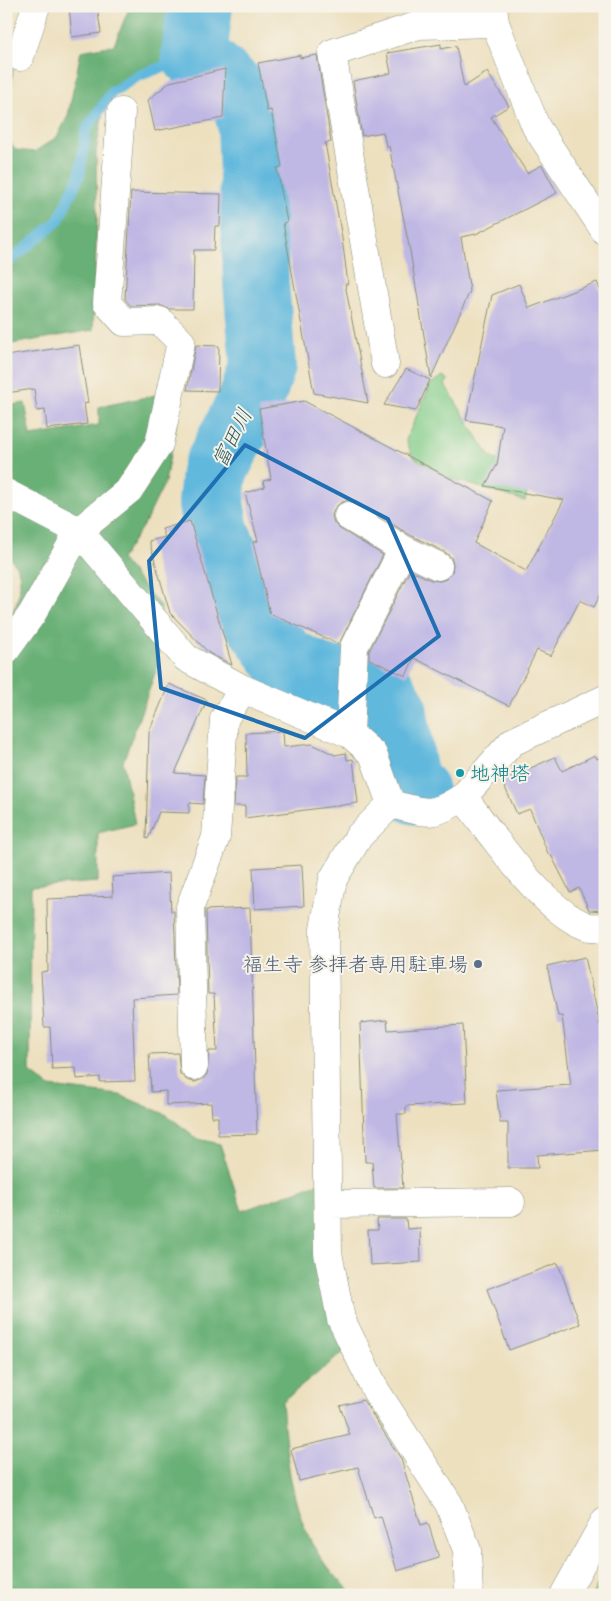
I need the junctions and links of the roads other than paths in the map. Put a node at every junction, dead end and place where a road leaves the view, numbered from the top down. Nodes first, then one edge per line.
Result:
1 (36, 6) edge
2 (494, 15) edge
3 (20, 58) dead end
4 (121, 112) dead end
5 (605, 232) edge
6 (385, 364) dead end
7 (6, 493) edge
8 (348, 516) dead end
9 (79, 531) junction
10 (403, 549) junction
11 (438, 566) dead end
12 (6, 650) edge
13 (243, 690) junction
14 (605, 699) edge
15 (350, 734) junction
16 (463, 797) junction
17 (391, 804) junction
18 (605, 927) edge
19 (194, 1066) dead end
20 (511, 1202) dead end
21 (328, 1204) junction
22 (605, 1521) edge
23 (469, 1595) edge
24 (564, 1595) edge

1 - 3 street
2 - 5 street
2 - 6 street
4 - 9 street
7 - 9 street
8 - 10 street
9 - 12 street
9 - 13 street
10 - 11 street
10 - 15 street
13 - 15 street
13 - 19 street
14 - 16 street
15 - 17 street
16 - 17 street
16 - 18 street
17 - 21 street
20 - 21 street
21 - 23 street
22 - 24 street

